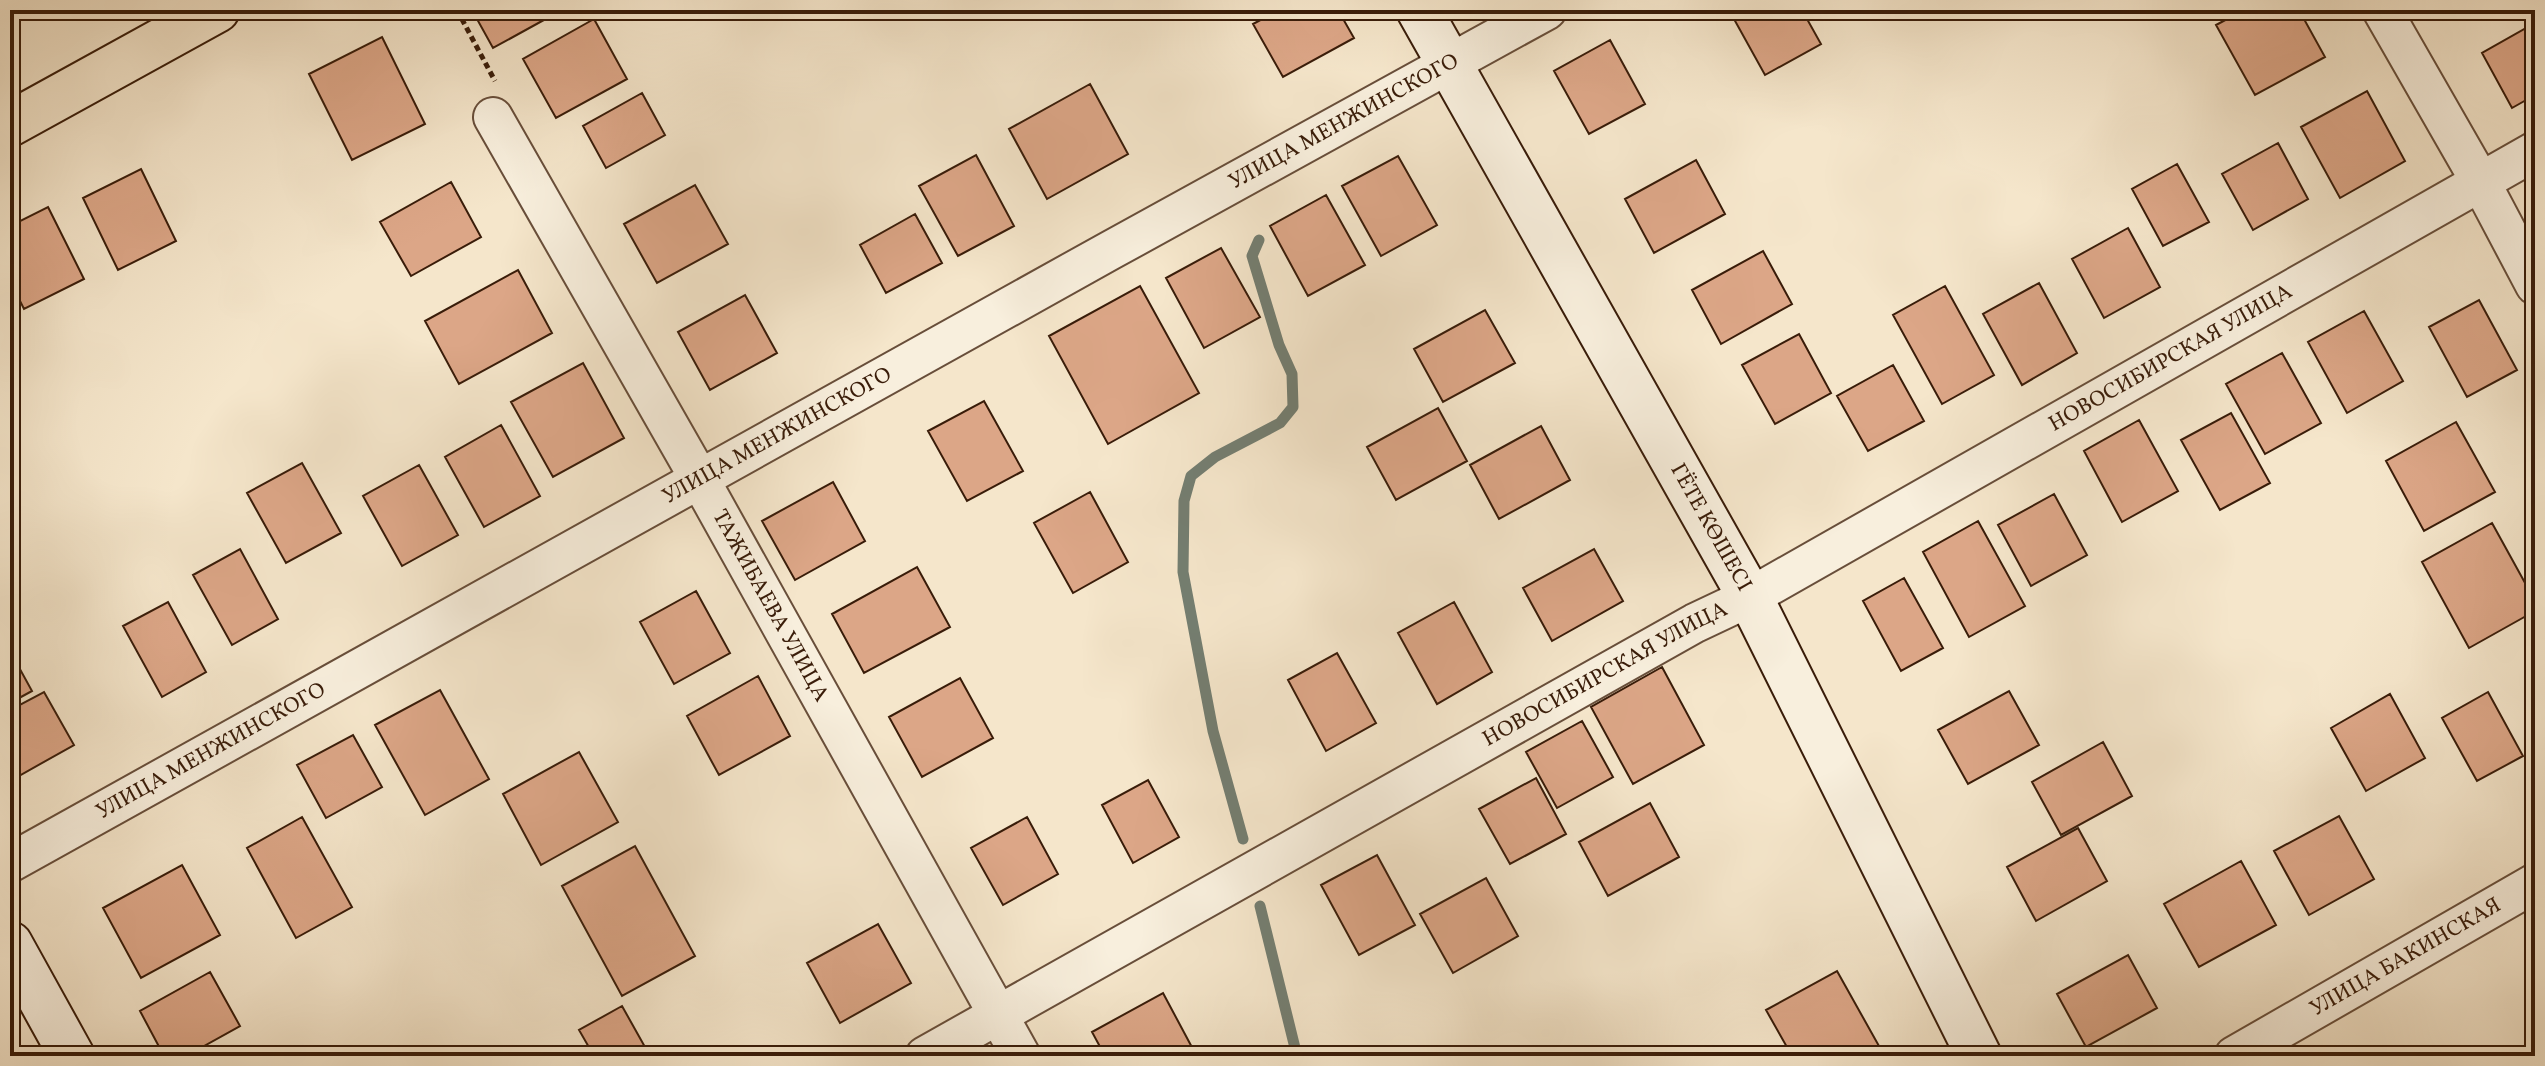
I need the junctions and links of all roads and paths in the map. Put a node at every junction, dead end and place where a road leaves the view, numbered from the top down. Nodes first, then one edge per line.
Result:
1 (217, 10) edge
2 (457, 10) edge
3 (1419, 10) edge
4 (1547, 10) edge
5 (2382, 10) edge
6 (1450, 65) junction
7 (493, 117) joint
8 (10, 124) edge
9 (2535, 151) edge
10 (2480, 181) junction
11 (2535, 285) edge
12 (699, 478) junction
13 (1750, 597) junction
14 (10, 863) edge
15 (2535, 883) edge
16 (10, 944) edge
17 (996, 1016) junction
18 (72, 1056) edge
19 (925, 1056) edge
20 (1021, 1056) edge
21 (1979, 1056) edge
22 (2234, 1056) edge

1 - 8 main road
2 - 7 path
3 - 6 main road, ГЁТЕ КӨШЕСІ
4 - 6 street, УЛИЦА МЕНЖИНСКОГО
5 - 10 street
6 - 12 street, УЛИЦА МЕНЖИНСКОГО
6 - 13 main road, ГЁТЕ КӨШЕСІ
7 - 12 street, ТАЖИБАЕВА УЛИЦА
9 - 10 street, НОВОСИБИРСКАЯ УЛИЦА
10 - 11 street
10 - 13 street, НОВОСИБИРСКАЯ УЛИЦА
12 - 14 street, УЛИЦА МЕНЖИНСКОГО
12 - 17 street, ТАЖИБАЕВА УЛИЦА
13 - 17 street, НОВОСИБИРСКАЯ УЛИЦА
13 - 21 main road, ГЁТЕ КӨШЕСІ
15 - 22 street, УЛИЦА БАКИНСКАЯ
16 - 18 main road
17 - 19 street, НОВОСИБИРСКАЯ УЛИЦА
17 - 20 street, ТАЖИБАЕВА УЛИЦА

